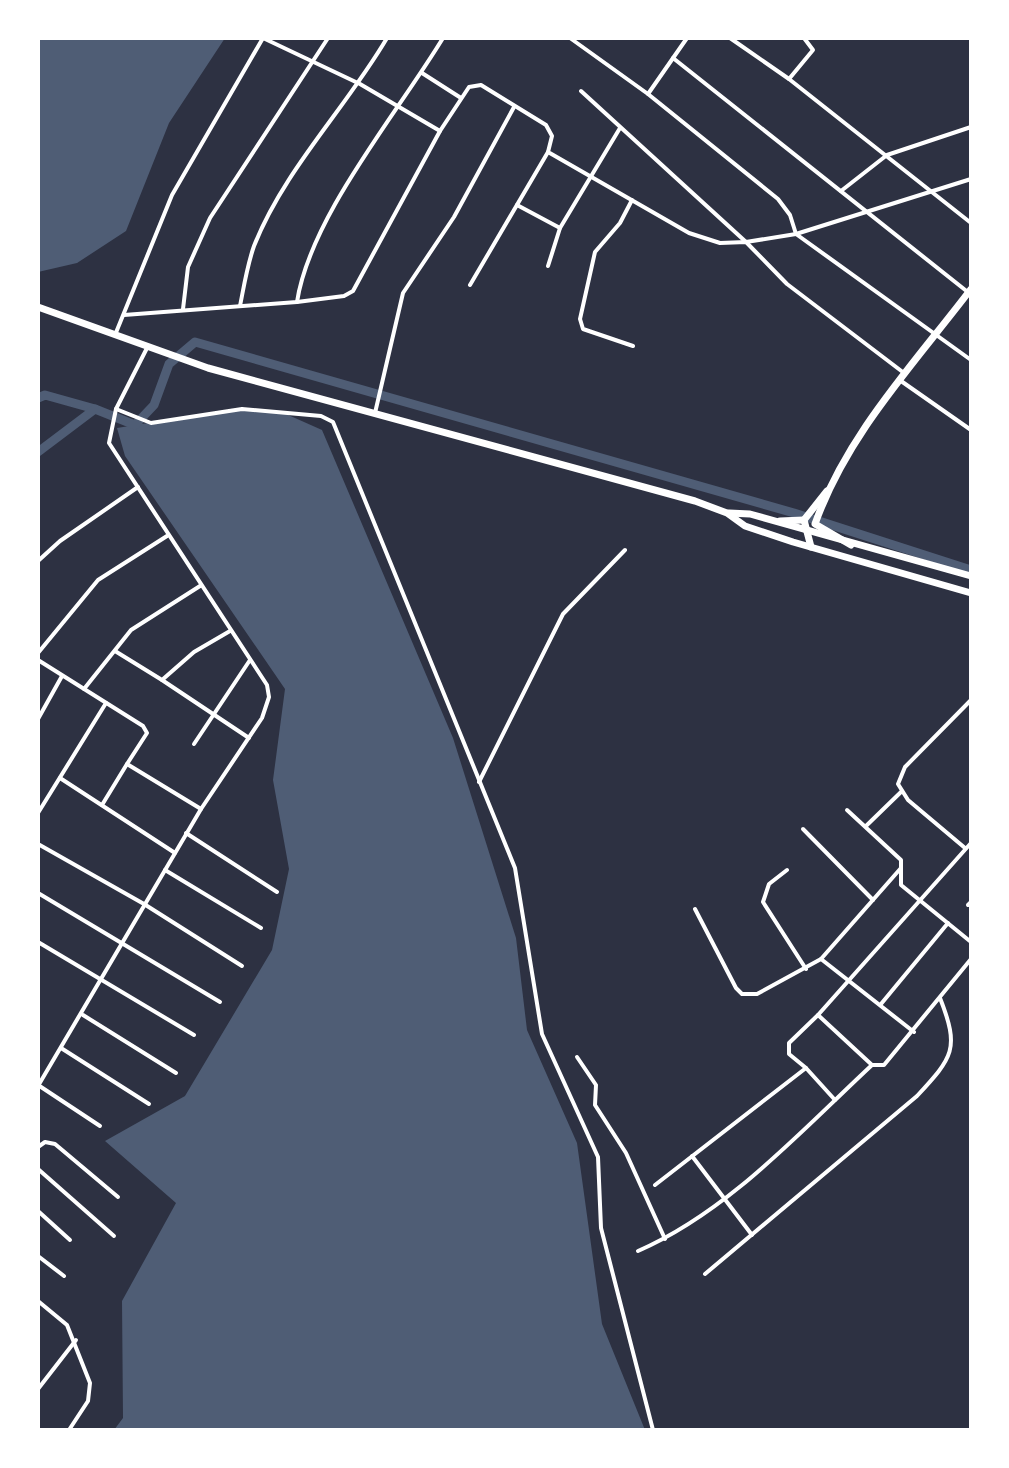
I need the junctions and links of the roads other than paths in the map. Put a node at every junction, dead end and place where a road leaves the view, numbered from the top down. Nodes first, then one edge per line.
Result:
1 (263, 38) edge
2 (328, 38) edge
3 (387, 38) edge
4 (443, 38) edge
5 (570, 38) edge
6 (687, 38) edge
7 (730, 38) edge
8 (804, 38) edge
9 (673, 58) junction
10 (314, 61) junction
11 (422, 73) junction
12 (789, 79) junction
13 (360, 84) junction
14 (581, 91) dead end
15 (648, 94) junction
16 (461, 98) junction
17 (514, 107) junction
18 (400, 108) junction
19 (620, 127) junction
20 (971, 127) edge
21 (440, 131) junction
22 (548, 152) junction
23 (887, 155) junction
24 (590, 176) junction
25 (971, 179) edge
26 (841, 191) junction
27 (930, 191) junction
28 (632, 200) junction
29 (517, 205) junction
30 (865, 213) junction
31 (971, 223) edge
32 (560, 228) junction
33 (796, 234) junction
34 (746, 242) junction
35 (548, 266) dead end
36 (470, 285) dead end
37 (970, 292) edge
38 (297, 302) junction
39 (240, 306) junction
40 (38, 307) edge
41 (183, 309) junction
42 (124, 315) junction
43 (934, 334) junction
44 (114, 337) junction
45 (633, 346) dead end
46 (147, 348) junction
47 (971, 360) edge
48 (901, 376) junction
49 (116, 409) junction
50 (375, 412) junction
51 (971, 430) edge
52 (138, 487) junction
53 (829, 489) junction
54 (727, 513) junction
55 (805, 518) junction
56 (770, 521) junction
57 (815, 521) junction
58 (806, 532) junction
59 (168, 535) junction
60 (793, 542) junction
61 (851, 545) junction
62 (811, 547) junction
63 (625, 550) dead end
64 (888, 555) junction
65 (38, 561) edge
66 (883, 568) junction
67 (971, 576) edge
68 (200, 586) junction
69 (971, 593) edge
70 (230, 631) junction
71 (115, 651) junction
72 (38, 653) edge
73 (38, 660) edge
74 (250, 660) junction
75 (62, 676) junction
76 (162, 680) junction
77 (84, 689) junction
78 (971, 700) edge
79 (106, 703) junction
80 (215, 714) junction
81 (38, 719) edge
82 (249, 738) junction
83 (194, 744) dead end
84 (127, 764) junction
85 (60, 778) junction
86 (479, 782) junction
87 (901, 792) junction
88 (102, 805) junction
89 (201, 809) junction
90 (847, 810) dead end
91 (38, 813) edge
92 (866, 826) junction
93 (803, 829) dead end
94 (186, 833) junction
95 (971, 843) edge
96 (38, 844) edge
97 (965, 848) junction
98 (175, 853) junction
99 (901, 868) junction
100 (165, 870) junction
101 (787, 870) dead end
102 (277, 892) dead end
103 (38, 893) edge
104 (873, 900) junction
105 (921, 900) junction
106 (144, 904) junction
107 (695, 909) dead end
108 (948, 923) junction
109 (261, 928) dead end
110 (123, 941) junction
111 (38, 942) edge
112 (971, 942) edge
113 (821, 959) junction
114 (971, 959) edge
115 (242, 966) dead end
116 (806, 969) junction
117 (102, 978) junction
118 (850, 980) junction
119 (940, 998) junction
120 (220, 1002) dead end
121 (881, 1004) junction
122 (82, 1015) junction
123 (818, 1015) junction
124 (914, 1032) junction
125 (194, 1035) dead end
126 (61, 1048) junction
127 (577, 1057) dead end
128 (872, 1065) junction
129 (806, 1068) junction
130 (176, 1073) dead end
131 (38, 1086) edge
132 (835, 1100) junction
133 (149, 1104) dead end
134 (100, 1126) dead end
135 (38, 1147) edge
136 (692, 1156) junction
137 (38, 1169) edge
138 (655, 1185) dead end
139 (118, 1197) dead end
140 (722, 1199) junction
141 (38, 1211) edge
142 (752, 1235) junction
143 (114, 1236) dead end
144 (665, 1239) junction
145 (70, 1240) dead end
146 (638, 1251) dead end
147 (38, 1256) edge
148 (705, 1274) dead end
149 (64, 1276) dead end
150 (40, 1302) edge
151 (38, 1309) edge
152 (76, 1340) junction
153 (38, 1389) edge
154 (69, 1430) edge
155 (653, 1430) edge

1 - 10 street
1 - 42 street
2 - 10 street
3 - 13 street
4 - 11 street
5 - 15 street
6 - 9 street
7 - 12 street
8 - 12 street
9 - 15 street
9 - 26 street
10 - 13 street
10 - 41 street
11 - 16 street
11 - 18 street
12 - 23 street
13 - 18 street
13 - 39 street
14 - 19 street
15 - 33 street
16 - 17 street
16 - 21 street
17 - 22 street
17 - 50 street
18 - 21 street
18 - 38 street
19 - 24 street
19 - 34 street
20 - 23 street
21 - 38 street
22 - 24 street
22 - 29 street
23 - 26 street
23 - 27 street
24 - 28 street
24 - 32 street
25 - 27 street
26 - 30 street
27 - 30 street
27 - 31 street
28 - 34 street
28 - 45 street
29 - 32 street
29 - 36 street
30 - 33 street
30 - 37 street
32 - 35 street
33 - 34 street
33 - 43 street
34 - 48 street
37 - 43 main road
38 - 39 street
39 - 41 street
40 - 44 main road
41 - 42 street
42 - 44 street
43 - 47 street
43 - 48 main road
44 - 46 main road
46 - 49 street
46 - 50 main road
48 - 51 street
48 - 53 main road
49 - 52 street
49 - 86 street
50 - 54 main road
52 - 59 street
52 - 65 street
53 - 55 main road
53 - 57 main road
54 - 56 main road
54 - 60 main road
55 - 56 main road
55 - 58 main road
56 - 58 main road
57 - 58 main road
57 - 61 main road
58 - 60 main road
58 - 61 main road
58 - 62 main road
59 - 68 street
59 - 72 street
60 - 62 main road
61 - 64 main road
62 - 66 main road
63 - 86 street
64 - 66 main road
64 - 67 main road
66 - 69 main road
68 - 70 street
68 - 71 street
70 - 74 street
70 - 76 street
71 - 76 street
71 - 77 street
73 - 75 street
74 - 80 street
74 - 82 street
75 - 77 street
75 - 81 street
76 - 80 street
77 - 79 street
78 - 87 street
79 - 84 street
79 - 85 street
80 - 82 street
80 - 83 street
82 - 89 street
84 - 88 street
84 - 89 street
85 - 88 street
85 - 91 street
86 - 155 street
87 - 92 street
87 - 97 street
88 - 98 street
89 - 94 street
90 - 92 street
92 - 99 street
93 - 104 street
94 - 98 street
94 - 102 street
95 - 97 street
96 - 106 street
97 - 105 street
98 - 100 street
99 - 104 street
99 - 105 street
100 - 106 street
100 - 109 street
101 - 116 street
103 - 110 street
104 - 113 street
105 - 108 street
105 - 118 street
106 - 110 street
106 - 115 street
107 - 116 street
108 - 112 street
108 - 121 street
110 - 117 street
110 - 120 street
111 - 117 street
113 - 116 street
113 - 118 street
114 - 119 street
117 - 122 street
117 - 125 street
118 - 121 street
118 - 123 street
119 - 124 street
119 - 142 street
121 - 124 street
122 - 126 street
122 - 130 street
123 - 128 street
123 - 129 street
124 - 128 street
126 - 131 street
126 - 133 street
127 - 144 street
128 - 132 street
129 - 132 street
129 - 136 street
131 - 134 street
132 - 140 street
135 - 139 street
136 - 138 street
136 - 140 street
137 - 143 street
140 - 142 street
140 - 144 street
141 - 145 street
142 - 148 street
144 - 146 street
147 - 149 street
150 - 151 street
150 - 152 street
152 - 153 street
152 - 154 street

